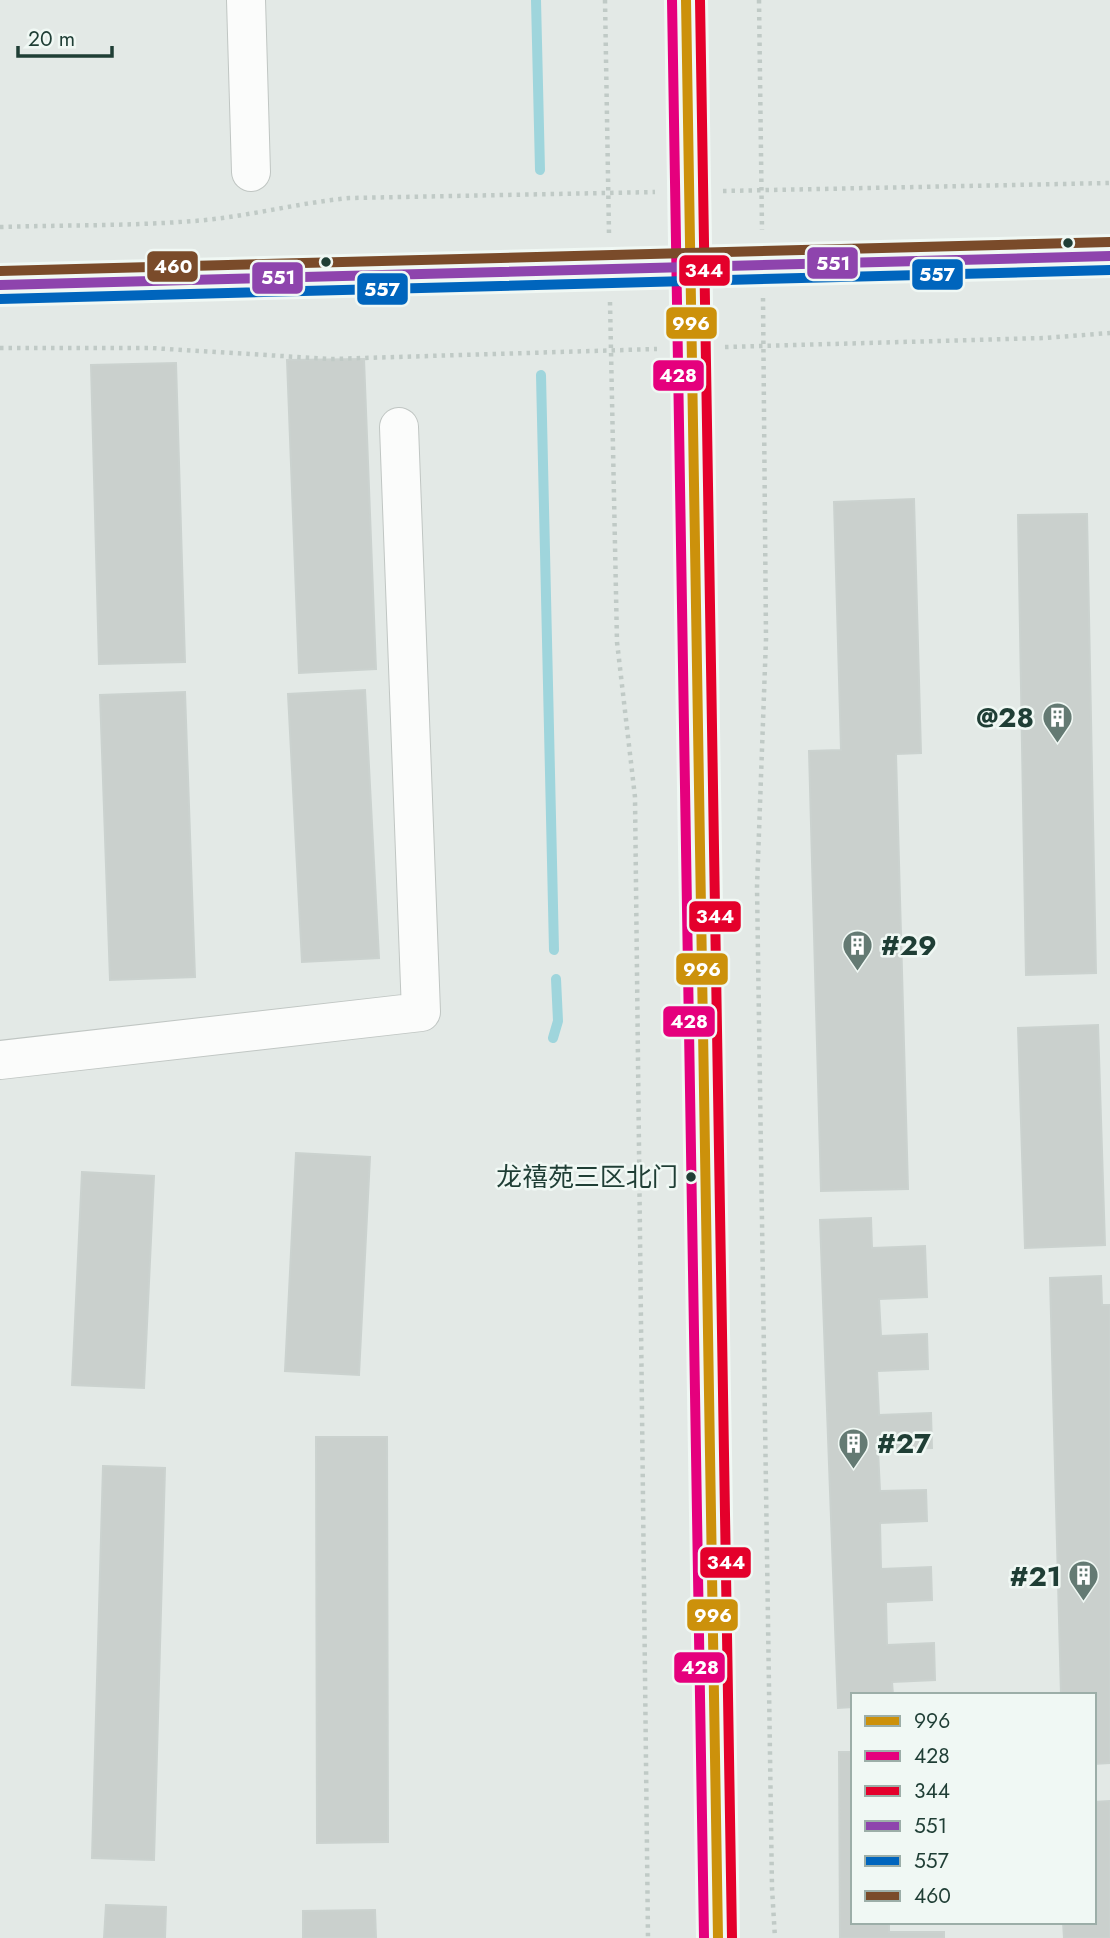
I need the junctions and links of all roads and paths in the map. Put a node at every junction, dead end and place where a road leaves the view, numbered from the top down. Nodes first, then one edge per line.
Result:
1 (246, 0) edge
2 (605, 0) edge
3 (686, 0) edge
4 (759, 0) edge
5 (251, 172) dead end
6 (761, 176) dead end
7 (608, 177) dead end
8 (1110, 183) edge
9 (803, 189) dead end
10 (565, 194) dead end
11 (0, 227) edge
12 (1110, 257) edge
13 (690, 268) junction
14 (0, 285) edge
15 (1110, 333) edge
16 (804, 345) dead end
17 (0, 348) edge
18 (566, 352) dead end
19 (763, 361) dead end
20 (611, 364) dead end
21 (399, 427) dead end
22 (0, 1060) edge
23 (648, 1938) edge
24 (718, 1938) edge
25 (775, 1938) edge

1 - 5 street
2 - 7 path
3 - 13 street
4 - 6 path
8 - 9 path
10 - 11 path
12 - 13 street
13 - 14 street
13 - 24 street
15 - 16 path
17 - 18 path
19 - 25 path
20 - 23 path
21 - 22 street

